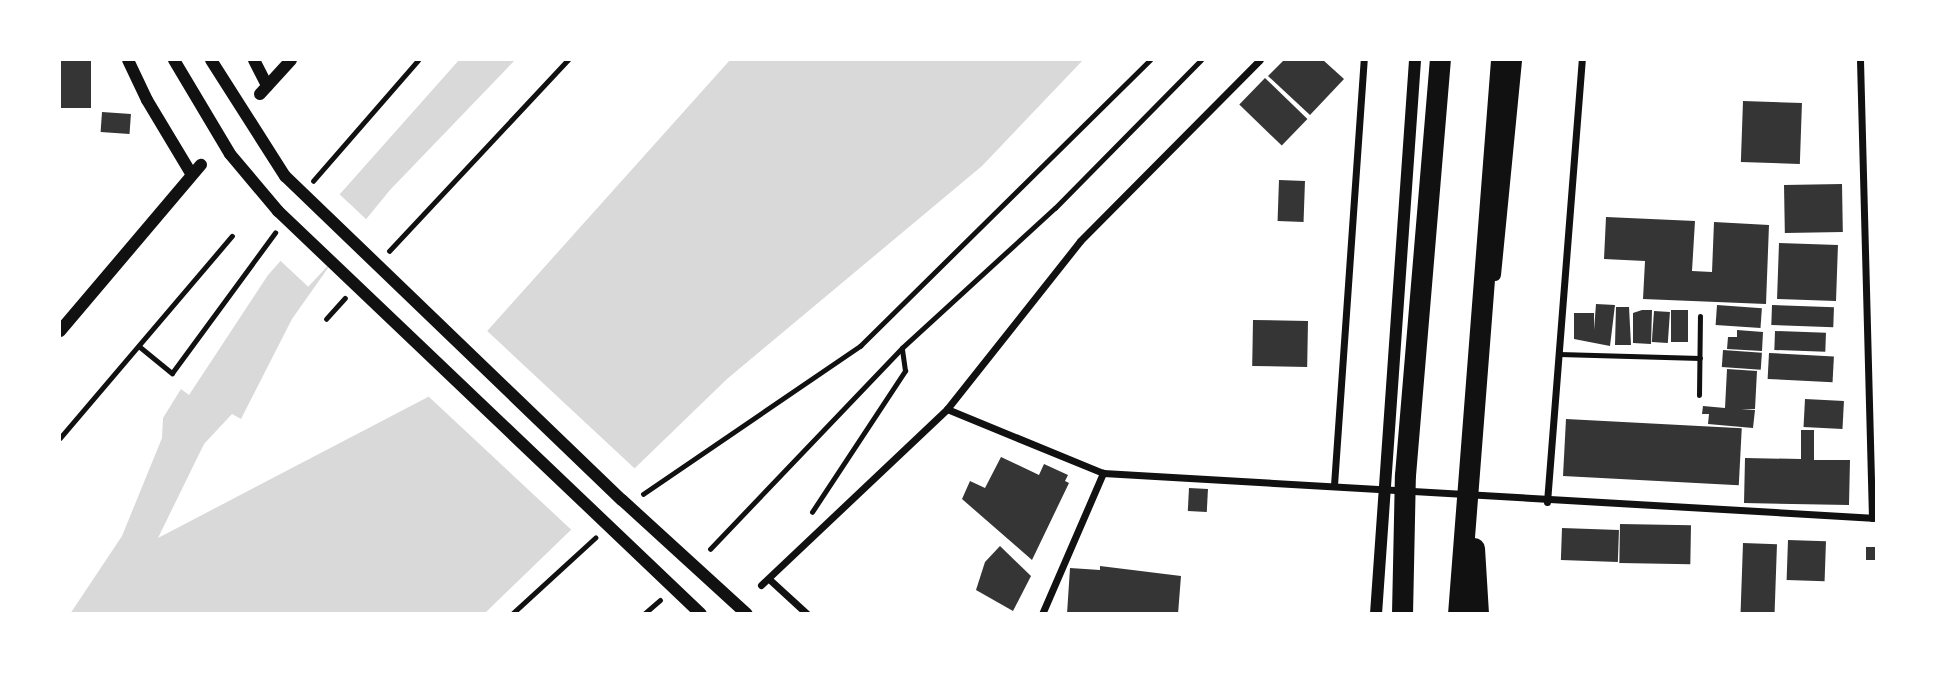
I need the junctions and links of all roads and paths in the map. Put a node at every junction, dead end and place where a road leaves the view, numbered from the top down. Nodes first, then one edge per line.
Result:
1 (128, 60) edge
2 (174, 60) edge
3 (211, 60) edge
4 (254, 60) edge
5 (291, 60) edge
6 (568, 60) edge
7 (1150, 60) edge
8 (1201, 60) edge
9 (1260, 60) edge
10 (1364, 60) edge
11 (1415, 60) edge
12 (1440, 60) edge
13 (1501, 60) edge
14 (1516, 60) edge
15 (1582, 60) edge
16 (1860, 60) edge
17 (232, 236) dead end
18 (382, 259) dead end
19 (354, 289) dead end
20 (1700, 316) dead end
21 (326, 319) dead end
22 (60, 331) edge
23 (139, 346) junction
24 (902, 348) junction
25 (1559, 354) junction
26 (1700, 358) junction
27 (172, 373) dead end
28 (1699, 395) dead end
29 (947, 409) junction
30 (60, 438) edge
31 (1103, 473) junction
32 (1405, 475) junction
33 (1334, 485) junction
34 (1472, 489) junction
35 (1388, 490) junction
36 (640, 497) dead end
37 (1547, 502) junction
38 (810, 515) dead end
39 (1874, 518) edge
40 (600, 533) dead end
41 (710, 549) dead end
42 (769, 579) junction
43 (761, 585) dead end
44 (660, 600) dead end
45 (512, 614) edge
46 (644, 614) edge
47 (701, 614) edge
48 (747, 614) edge
49 (807, 614) edge
50 (1042, 614) edge
51 (1377, 614) edge
52 (1389, 614) edge
53 (1402, 614) edge
54 (1458, 614) edge
55 (1466, 614) edge
56 (1478, 614) edge

1 - 22 street
2 - 47 street
3 - 48 street
4 - 5 street
6 - 18 path
7 - 36 path
8 - 24 path
9 - 29 street
10 - 33 street
11 - 35 street
12 - 32 highway
13 - 34 highway
14 - 34 street
15 - 25 street
16 - 39 street
17 - 23 path
19 - 21 path
20 - 26 lane
23 - 27 path
23 - 30 path
24 - 38 path
24 - 41 path
25 - 26 lane
25 - 37 street
26 - 28 lane
29 - 31 street
29 - 42 street
31 - 33 street
31 - 50 street
32 - 52 highway
32 - 53 highway
33 - 35 street
34 - 35 street
34 - 37 street
34 - 54 highway
34 - 55 street
34 - 56 highway
35 - 51 street
37 - 39 street
40 - 45 path
42 - 43 street
42 - 49 street
44 - 46 path

